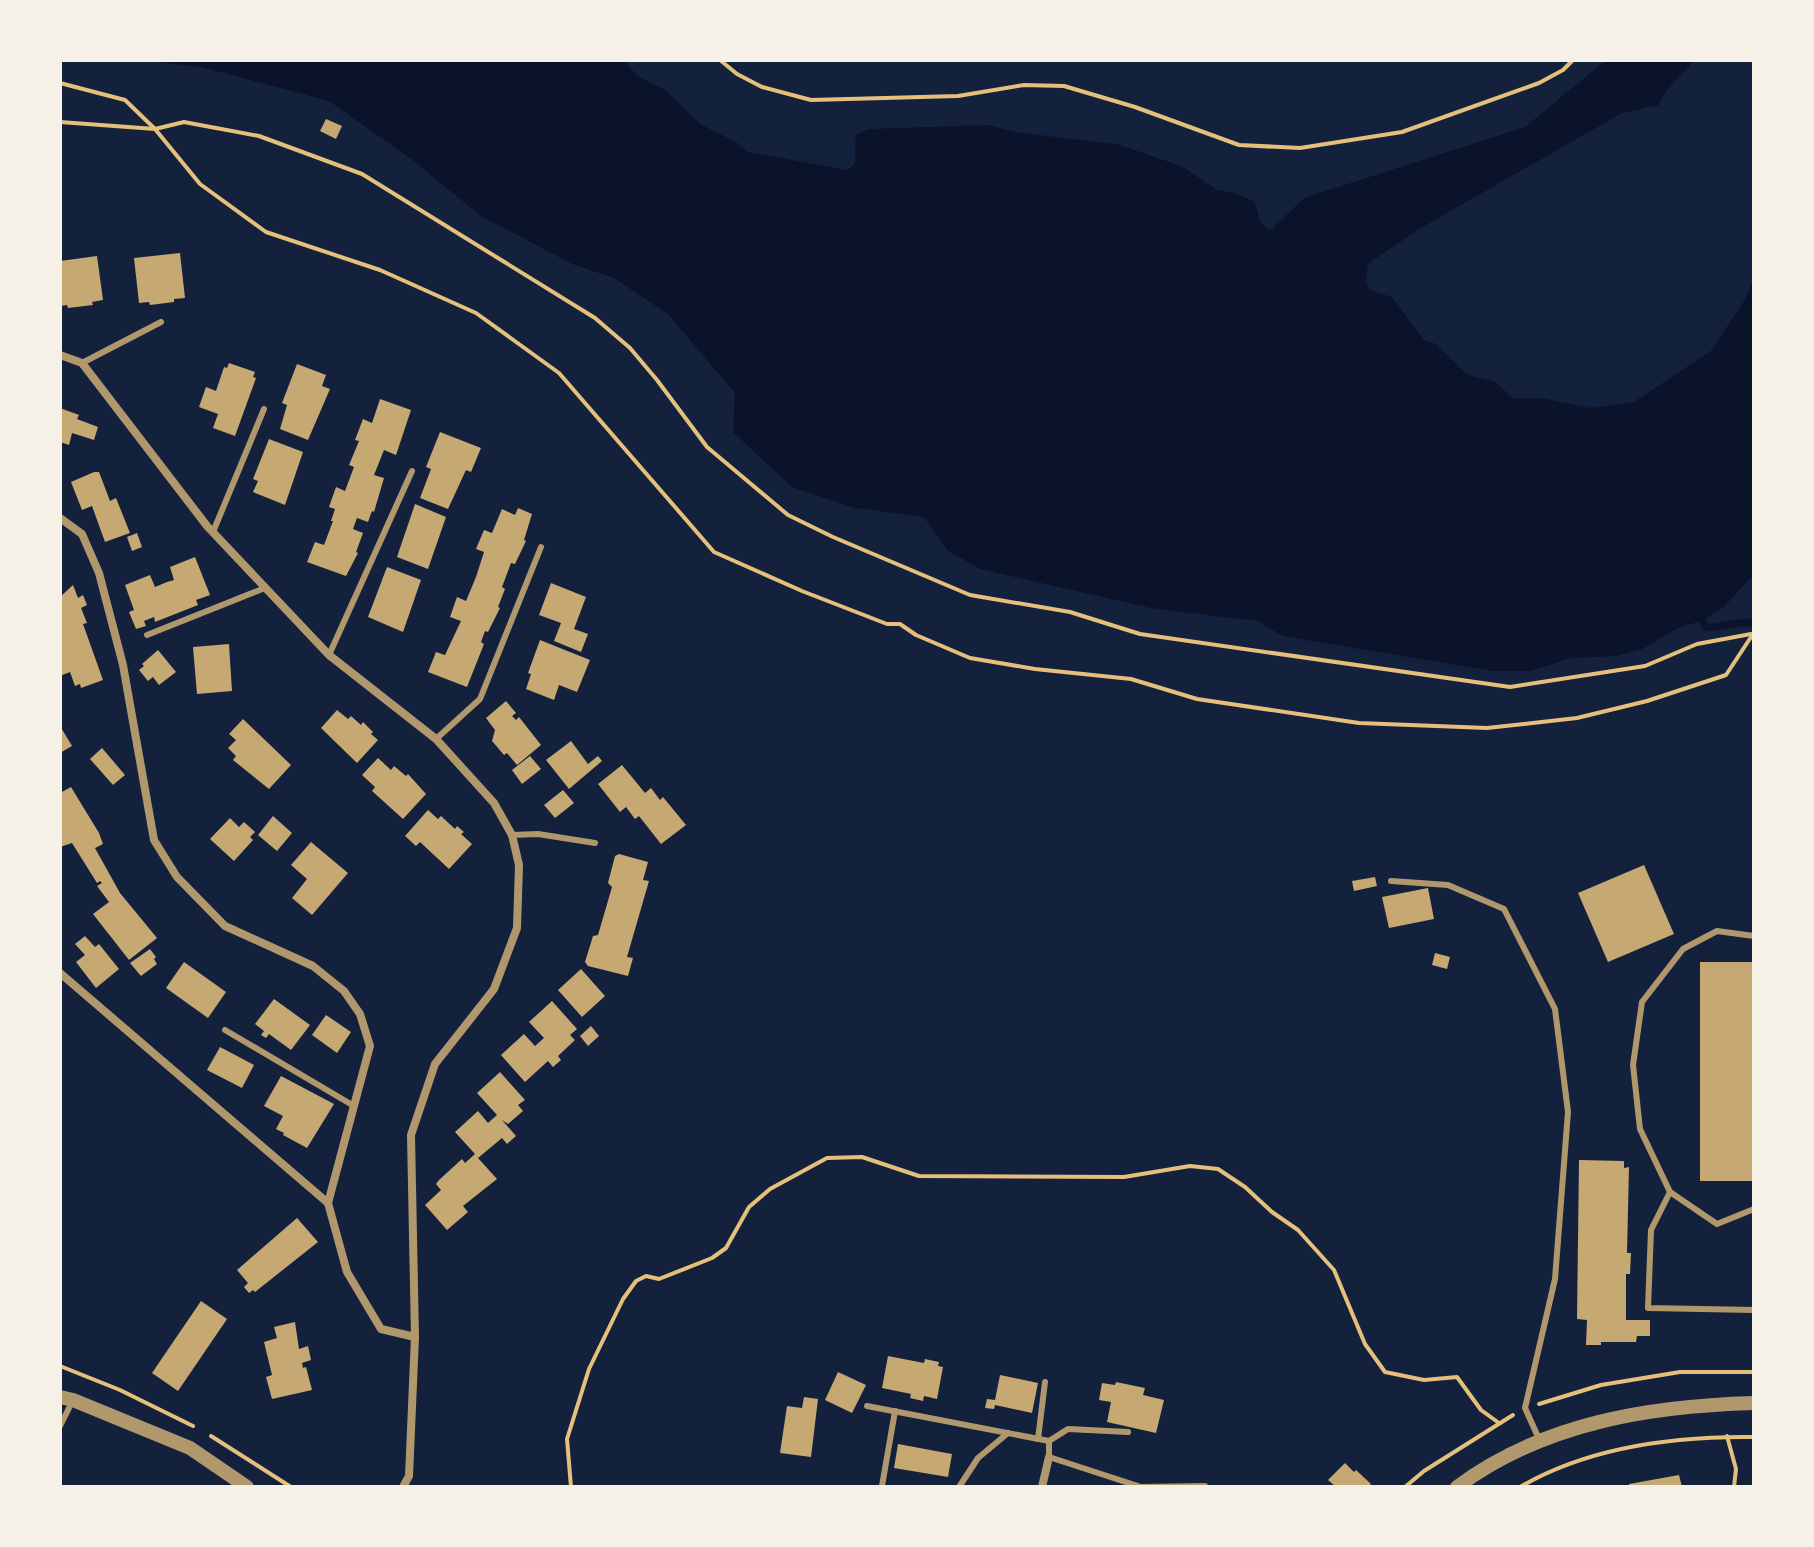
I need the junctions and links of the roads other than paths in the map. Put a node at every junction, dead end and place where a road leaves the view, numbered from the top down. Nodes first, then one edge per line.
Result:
1 (161, 322) dead end
2 (60, 355) edge
3 (82, 363) junction
4 (264, 409) dead end
5 (412, 471) dead end
6 (60, 518) edge
7 (213, 532) junction
8 (541, 547) dead end
9 (265, 588) junction
10 (147, 635) dead end
11 (329, 655) junction
12 (436, 739) junction
13 (512, 835) junction
14 (595, 843) dead end
15 (1391, 881) dead end
16 (1754, 936) edge
17 (60, 973) edge
18 (225, 1030) dead end
19 (354, 1106) junction
20 (1670, 1192) junction
21 (328, 1203) junction
22 (1754, 1209) edge
23 (1754, 1310) edge
24 (415, 1337) junction
25 (1045, 1382) dead end
26 (67, 1398) edge
27 (1754, 1403) edge
28 (867, 1406) dead end
29 (895, 1411) junction
30 (60, 1426) edge
31 (1128, 1432) dead end
32 (1008, 1433) junction
33 (1038, 1439) junction
34 (1539, 1439) junction
35 (1049, 1441) junction
36 (1049, 1457) junction
37 (882, 1486) edge
38 (1205, 1486) edge
39 (247, 1487) edge
40 (403, 1487) edge
41 (959, 1487) edge
42 (1042, 1487) edge
43 (1457, 1487) edge

1 - 3 lane
2 - 3 street
3 - 7 street
4 - 7 lane
5 - 11 lane
6 - 19 street
7 - 9 street
8 - 12 lane
9 - 10 lane
9 - 11 street
11 - 12 street
12 - 13 street
13 - 14 lane
13 - 24 street
15 - 34 lane
16 - 20 lane
17 - 21 street
18 - 19 lane
19 - 21 street
20 - 22 lane
20 - 23 lane
21 - 24 street
24 - 40 street
25 - 33 lane
26 - 30 lane
26 - 39 street
27 - 34 street
28 - 29 lane
29 - 32 lane
29 - 37 lane
31 - 35 lane
32 - 33 lane
32 - 41 lane
33 - 35 lane
34 - 43 street
35 - 36 lane
36 - 38 lane
36 - 42 street

